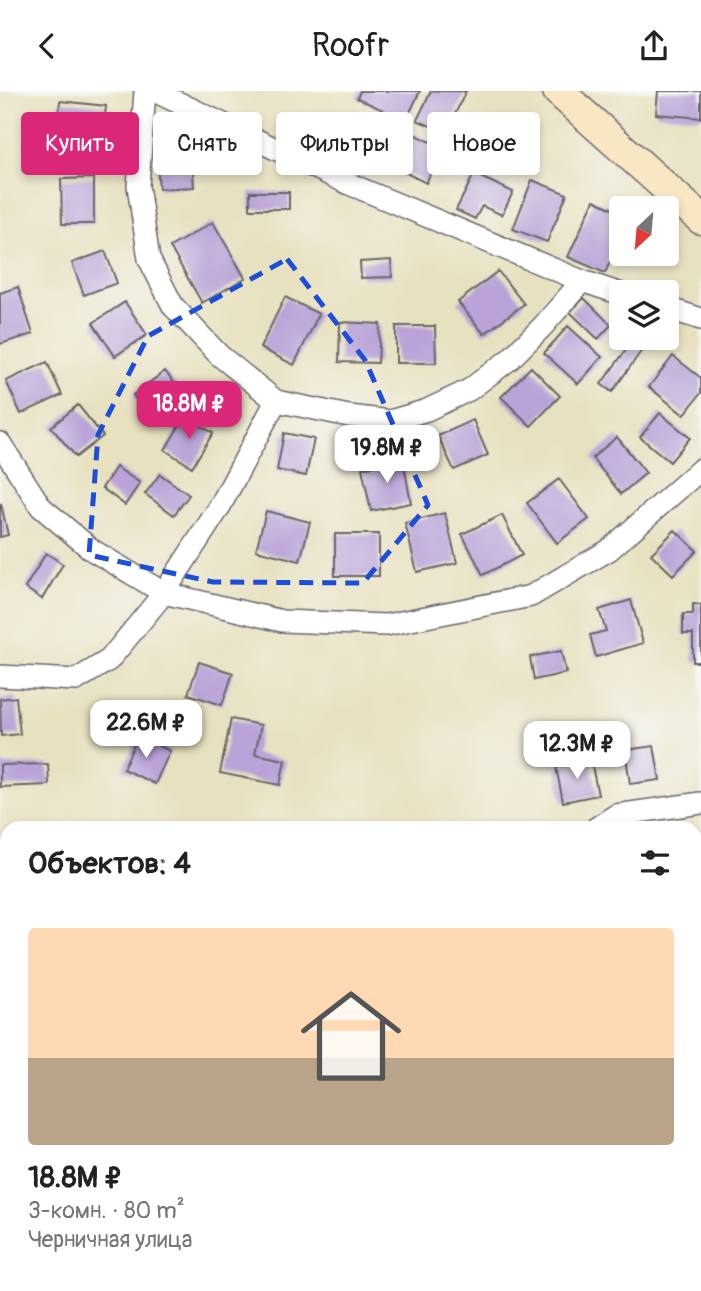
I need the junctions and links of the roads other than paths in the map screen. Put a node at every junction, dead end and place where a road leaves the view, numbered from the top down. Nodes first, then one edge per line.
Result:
1 (145, 91) edge
2 (153, 91) edge
3 (558, 91) edge
4 (701, 219) edge
5 (582, 281) junction
6 (609, 289) edge
7 (679, 312) edge
8 (701, 319) edge
9 (276, 401) junction
10 (0, 443) edge
11 (701, 469) edge
12 (164, 593) junction
13 (0, 676) edge
14 (701, 803) edge
15 (607, 821) edge

1 - 9 street
2 - 5 street
3 - 4 main road
5 - 6 street
5 - 9 street
7 - 8 street
9 - 12 street
10 - 12 street
11 - 12 street
12 - 13 street
14 - 15 street

